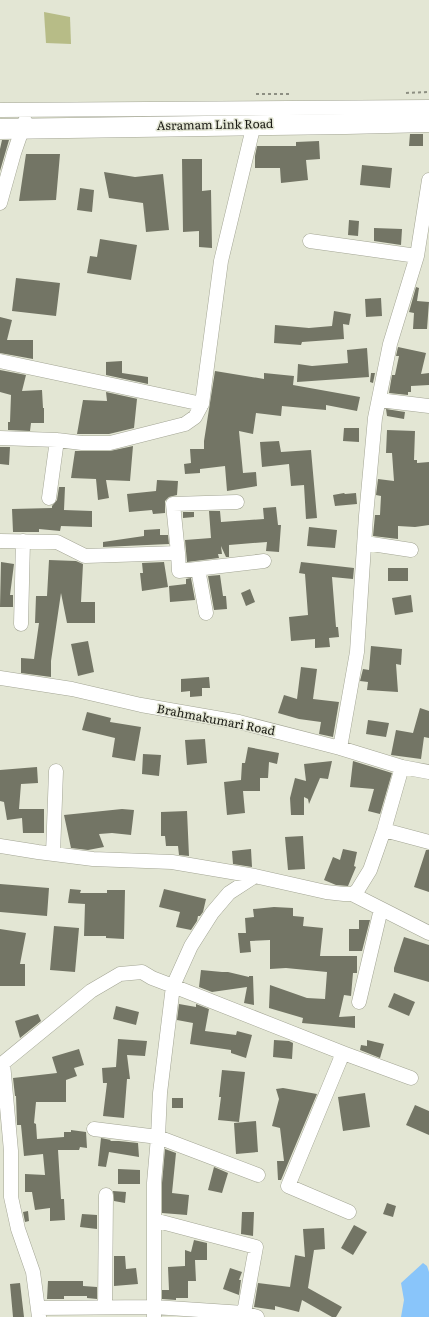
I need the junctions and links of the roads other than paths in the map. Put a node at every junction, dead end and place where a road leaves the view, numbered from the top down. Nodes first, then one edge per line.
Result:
1 (429, 108) edge
2 (0, 110) edge
3 (0, 116) edge
4 (25, 122) junction
5 (429, 122) edge
6 (254, 124) junction
7 (0, 128) edge
8 (429, 180) edge
9 (0, 203) edge
10 (310, 241) dead end
11 (417, 256) junction
12 (0, 361) edge
13 (379, 400) junction
14 (202, 404) junction
15 (429, 406) edge
16 (0, 438) edge
17 (58, 440) junction
18 (49, 498) dead end
19 (237, 502) dead end
20 (23, 541) junction
21 (0, 542) edge
22 (364, 543) junction
23 (411, 550) dead end
24 (178, 553) junction
25 (264, 561) dead end
26 (198, 569) junction
27 (206, 613) dead end
28 (21, 624) dead end
29 (0, 678) edge
30 (340, 748) junction
31 (402, 767) junction
32 (56, 772) dead end
33 (429, 772) edge
34 (384, 830) junction
35 (429, 842) edge
36 (0, 846) edge
37 (53, 854) junction
38 (255, 876) junction
39 (352, 894) junction
40 (381, 909) junction
41 (429, 933) edge
42 (173, 986) junction
43 (359, 1002) dead end
44 (343, 1053) junction
45 (1, 1064) edge
46 (411, 1078) dead end
47 (94, 1129) dead end
48 (158, 1137) junction
49 (258, 1175) dead end
50 (106, 1195) dead end
51 (349, 1212) dead end
52 (154, 1220) junction
53 (105, 1307) junction
54 (39, 1312) edge
55 (154, 1312) edge
56 (250, 1315) edge

1 - 2 street
1 - 4 main road, Asramam Link Road
3 - 4 main road, Asramam Link Road
4 - 6 main road, Asramam Link Road
4 - 7 main road, Asramam Link Road
4 - 9 street
5 - 6 main road, Asramam Link Road
6 - 14 street
8 - 11 street
10 - 11 street
11 - 13 street
12 - 14 street
13 - 15 street
13 - 22 street
14 - 17 street
16 - 17 street
17 - 18 street
19 - 24 street
20 - 21 street
20 - 24 street
20 - 28 street
22 - 23 street
22 - 30 street
24 - 26 street
25 - 26 street
26 - 27 street
29 - 30 street, Brahmakumari Road
30 - 31 street, Brahmakumari Road
31 - 33 street, Brahmakumari Road
31 - 34 street
32 - 37 street
34 - 35 street
34 - 39 street
36 - 37 street
37 - 38 street
38 - 39 street
38 - 42 street
39 - 40 street
40 - 41 street
40 - 43 street
42 - 44 street
42 - 45 street
42 - 48 street
44 - 46 street
44 - 51 street
45 - 54 street
47 - 48 street
48 - 49 street
48 - 52 street
50 - 53 street
52 - 55 street
52 - 56 street
53 - 54 street
53 - 55 street
55 - 56 street

